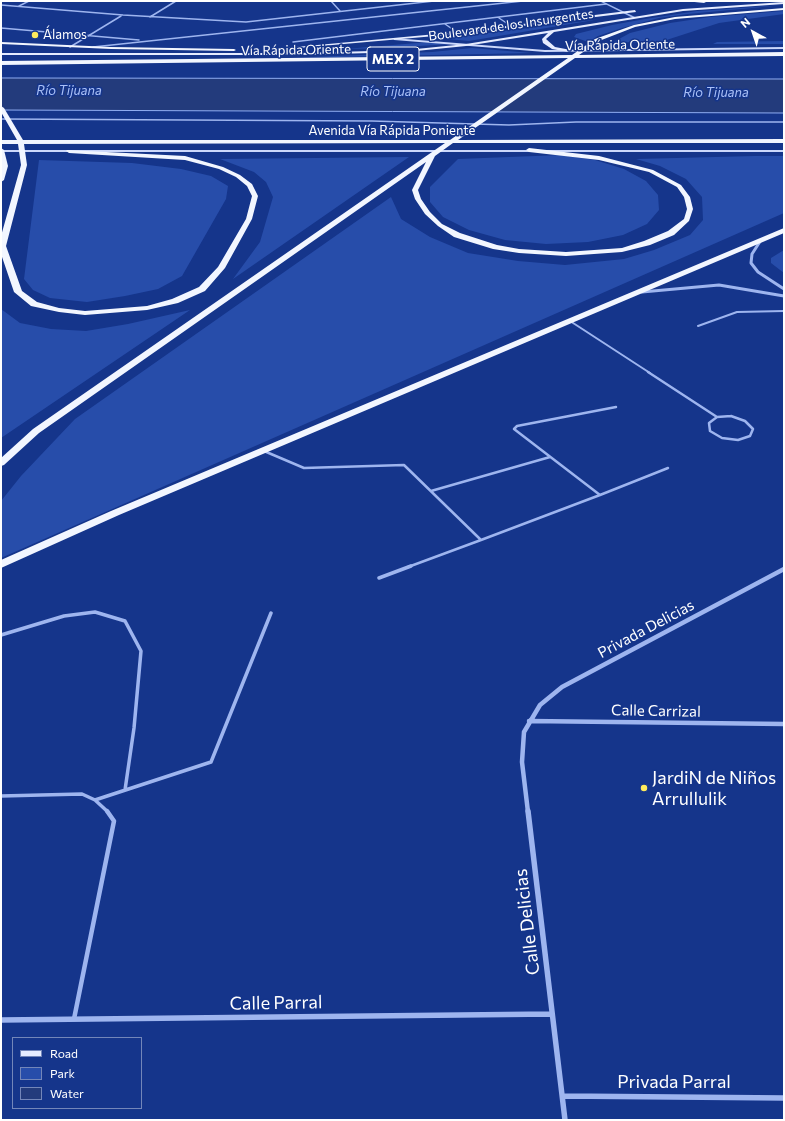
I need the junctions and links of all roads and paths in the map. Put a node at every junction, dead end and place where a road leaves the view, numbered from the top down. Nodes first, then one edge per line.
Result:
1 (28, 1) edge
2 (176, 1) edge
3 (331, 1) edge
4 (434, 1) edge
5 (523, 1) edge
6 (600, 1) edge
7 (687, 1) edge
8 (719, 1) edge
9 (704, 2) junction
10 (606, 4) junction
11 (784, 4) edge
12 (1, 5) edge
13 (19, 6) junction
14 (659, 8) dead end
15 (784, 9) edge
16 (644, 10) dead end
17 (340, 11) junction
18 (622, 12) junction
19 (123, 15) junction
20 (150, 17) junction
21 (499, 18) junction
22 (634, 18) junction
23 (445, 24) junction
24 (510, 26) junction
25 (1, 28) edge
26 (552, 32) junction
27 (458, 33) junction
28 (88, 36) junction
29 (394, 39) junction
30 (147, 41) junction
31 (1, 42) edge
32 (293, 42) dead end
33 (466, 45) junction
34 (70, 47) junction
35 (87, 47) junction
36 (784, 48) edge
37 (234, 50) junction
38 (1, 51) edge
39 (569, 51) junction
40 (1, 54) edge
41 (784, 54) edge
42 (1, 63) edge
43 (1, 108) edge
44 (1, 119) edge
45 (784, 122) edge
46 (784, 141) edge
47 (1, 142) edge
48 (528, 150) junction
49 (1, 151) edge
50 (69, 151) junction
51 (784, 151) edge
52 (433, 153) junction
53 (1, 180) edge
54 (784, 230) edge
55 (761, 240) junction
56 (2, 248) edge
57 (784, 290) edge
58 (637, 292) junction
59 (784, 296) edge
60 (784, 310) edge
61 (570, 321) junction
62 (698, 326) dead end
63 (616, 407) dead end
64 (717, 417) junction
65 (264, 451) junction
66 (550, 457) junction
67 (1, 463) edge
68 (668, 468) dead end
69 (431, 491) junction
70 (600, 495) junction
71 (481, 540) junction
72 (1, 564) edge
73 (784, 569) edge
74 (379, 578) dead end
75 (271, 613) dead end
76 (1, 635) edge
77 (529, 721) junction
78 (784, 724) edge
79 (125, 790) junction
80 (1, 796) edge
81 (95, 800) junction
82 (552, 1014) junction
83 (1, 1020) edge
84 (73, 1020) junction
85 (563, 1096) junction
86 (784, 1098) edge
87 (565, 1120) edge

1 - 13 lane
2 - 20 lane
3 - 17 lane
4 - 17 lane
5 - 30 lane
6 - 10 street
7 - 9 main road
8 - 9 main road
9 - 14 main road
10 - 18 street
10 - 21 lane
11 - 22 main road, Boulevard de los Insurgentes
12 - 13 lane
13 - 19 lane
15 - 52 highway
16 - 18 main road, Boulevard de los Insurgentes
17 - 20 lane
18 - 22 street
18 - 24 main road, Boulevard de los Insurgentes
19 - 20 lane
19 - 28 lane
21 - 23 lane
21 - 24 lane
22 - 26 main road, Boulevard de los Insurgentes
23 - 27 lane
23 - 32 lane
24 - 27 main road, Boulevard de los Insurgentes
25 - 28 lane
26 - 33 main road, Boulevard de los Insurgentes
26 - 39 main road
27 - 29 main road, Boulevard de los Insurgentes
28 - 30 lane
28 - 34 lane
29 - 33 main road
29 - 37 main road, Boulevard de los Insurgentes
30 - 35 lane
31 - 34 highway
33 - 39 main road
33 - 40 main road, Boulevard de los Insurgentes
34 - 35 highway
35 - 37 highway
36 - 39 main road
37 - 38 main road, Boulevard de los Insurgentes
41 - 42 highway, Vía Rápida Oriente / MEX 2
43 - 56 highway
44 - 45 lane
46 - 47 highway, Avenida Vía Rápida Poniente
48 - 50 main road, Avenida Vía Rápida Poniente
48 - 51 main road, Avenida Vía Rápida Poniente
48 - 52 highway
49 - 50 main road, Avenida Vía Rápida Poniente
49 - 53 highway
50 - 56 highway
52 - 67 highway
54 - 55 highway
55 - 57 street
55 - 58 highway
58 - 59 street
58 - 61 highway
60 - 62 lane
61 - 64 lane
61 - 65 highway
63 - 66 lane
64 - 64 lane
65 - 69 lane
65 - 72 highway
66 - 69 lane
66 - 70 lane
68 - 70 lane
69 - 71 lane
70 - 71 lane
71 - 74 lane
73 - 77 street, Privada Delicias
75 - 79 lane
76 - 79 lane
77 - 78 street, Calle Carrizal
77 - 82 street, Calle Delicias
79 - 81 lane
80 - 81 lane
81 - 84 lane
82 - 84 street, Calle Parral
82 - 85 street, Calle Delicias
83 - 84 street, Calle Parral
85 - 86 street, Privada Parral
85 - 87 street, Calle Delicias

